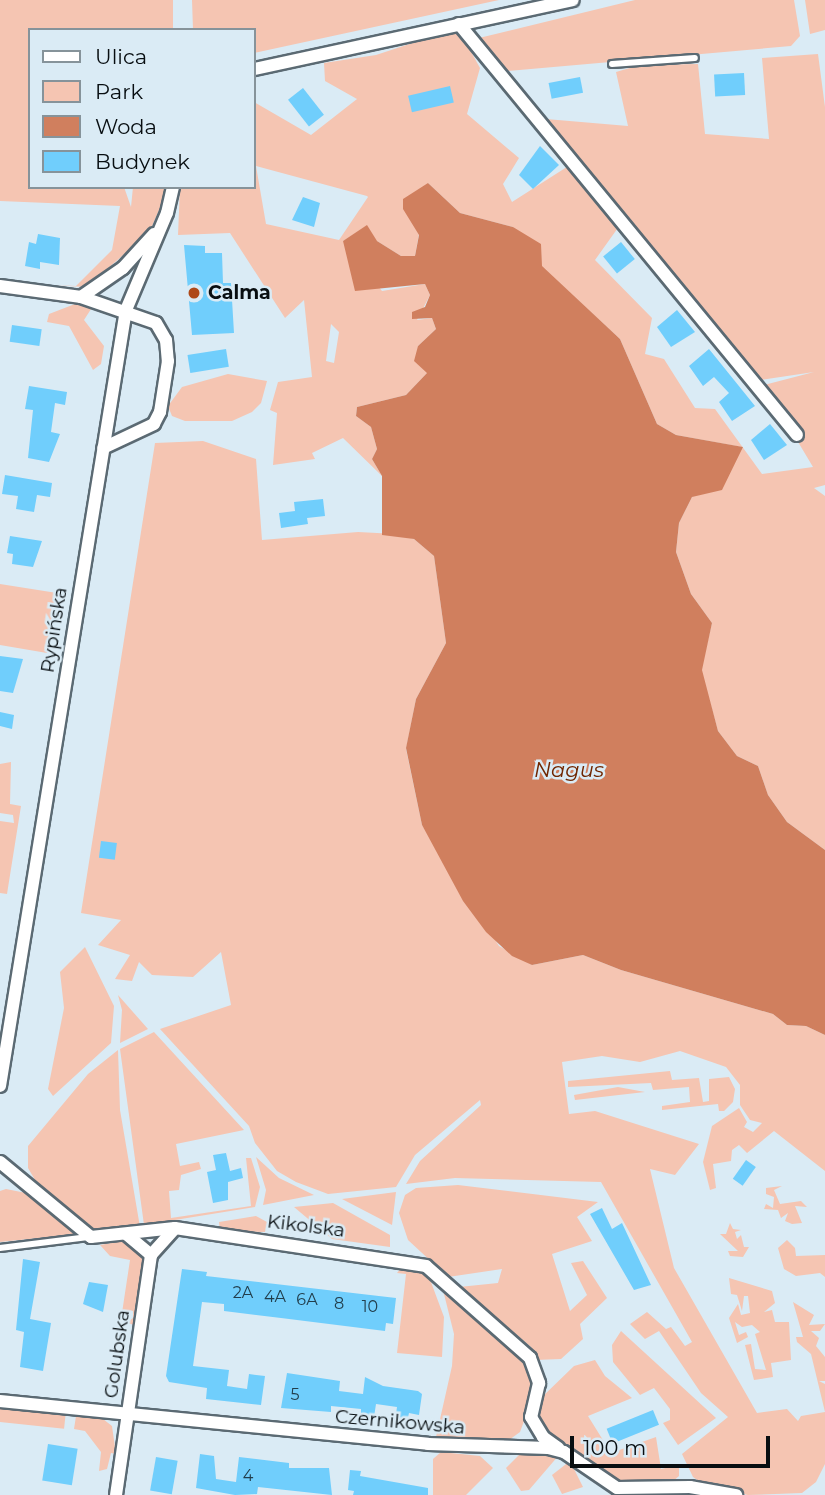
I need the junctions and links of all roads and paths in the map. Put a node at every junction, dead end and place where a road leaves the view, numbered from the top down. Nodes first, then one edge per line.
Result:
1 (573, 0) edge
2 (460, 24) junction
3 (695, 58) dead end
4 (612, 64) dead end
5 (256, 69) edge
6 (172, 189) edge
7 (161, 227) junction
8 (0, 286) edge
9 (81, 297) junction
10 (125, 310) junction
11 (797, 435) dead end
12 (103, 448) junction
13 (0, 1086) edge
14 (0, 1162) edge
15 (175, 1228) junction
16 (126, 1234) junction
17 (91, 1237) junction
18 (0, 1248) edge
19 (151, 1255) junction
20 (0, 1401) edge
21 (127, 1417) junction
22 (564, 1452) junction
23 (116, 1495) edge
24 (736, 1495) edge

1 - 2 street
2 - 5 street
2 - 11 street
3 - 4 lane
6 - 7 street, Rypińska
7 - 9 street
7 - 10 street, Rypińska
8 - 9 street
9 - 10 street
10 - 12 street, Rypińska
10 - 12 street
12 - 13 street, Rypińska
14 - 17 street
15 - 16 street, Kikolska
15 - 19 street
15 - 22 street, Kikolska
16 - 17 street, Kikolska
16 - 19 street
17 - 18 lane
19 - 21 street, Golubska
20 - 21 street, Czernikowska
21 - 22 street, Czernikowska
21 - 23 street, Golubska
22 - 24 street, Czernikowska

